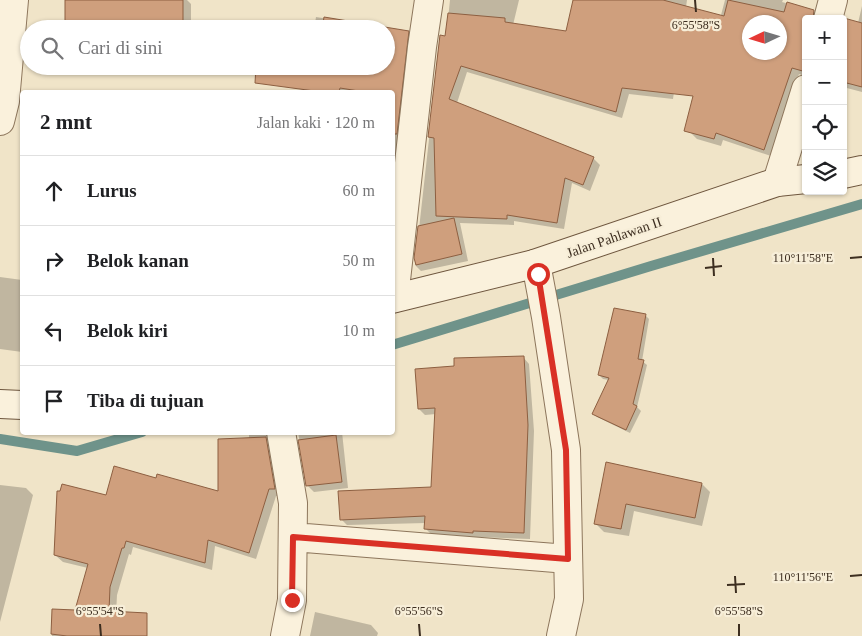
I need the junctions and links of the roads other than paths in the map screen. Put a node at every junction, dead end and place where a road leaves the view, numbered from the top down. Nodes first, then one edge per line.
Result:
1 (14, 0) edge
2 (429, 0) edge
3 (834, 0) edge
4 (829, 15) edge
5 (802, 102) edge
6 (0, 121) edge
7 (862, 170) edge
8 (847, 173) edge
9 (802, 179) edge
10 (777, 182) junction
11 (536, 269) junction
12 (395, 281) edge
13 (395, 298) edge
14 (0, 404) edge
15 (20, 406) edge
16 (282, 435) edge
17 (293, 537) junction
18 (568, 559) junction
19 (285, 636) edge
20 (562, 636) edge

1 - 6 street
2 - 12 street
3 - 4 street
5 - 10 street
7 - 8 street
9 - 10 street, Jalan Pahlawan II
10 - 11 street, Jalan Pahlawan II
11 - 13 street, Jalan Pahlawan II
11 - 18 street
14 - 15 street
16 - 17 street
17 - 18 street
17 - 19 street
18 - 20 street

